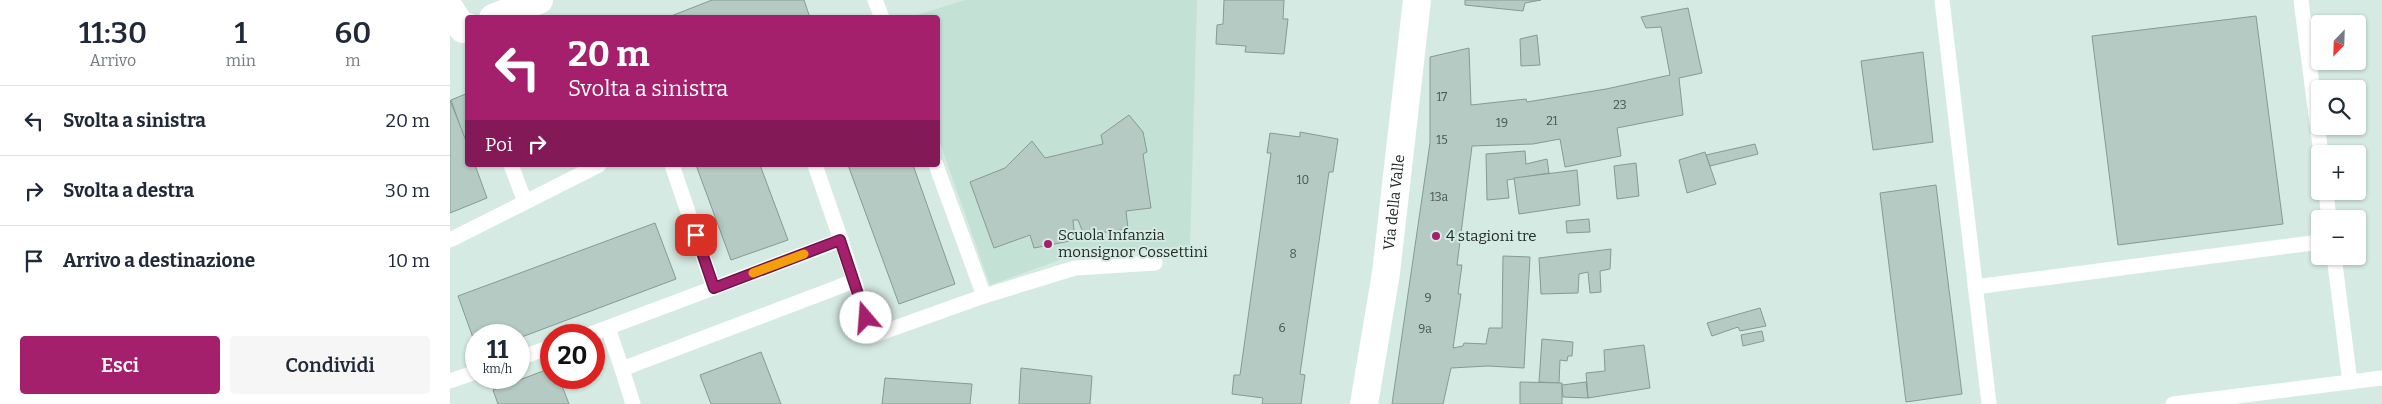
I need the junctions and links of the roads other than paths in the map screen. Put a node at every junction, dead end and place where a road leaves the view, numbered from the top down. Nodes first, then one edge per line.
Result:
1 (539, 0) edge
2 (875, 0) edge
3 (1417, 0) edge
4 (1942, 0) edge
5 (2301, 0) edge
6 (501, 15) edge
7 (881, 15) edge
8 (2320, 145) edge
9 (512, 167) edge
10 (595, 167) edge
11 (673, 167) edge
12 (816, 167) edge
13 (937, 167) edge
14 (524, 202) junction
15 (450, 240) edge
16 (840, 240) junction
17 (2311, 243) edge
18 (1155, 263) dead end
19 (2335, 265) edge
20 (854, 281) junction
21 (1975, 287) junction
22 (714, 288) junction
23 (984, 296) junction
24 (608, 328) junction
25 (605, 329) edge
26 (622, 370) junction
27 (465, 376) edge
28 (2382, 378) edge
29 (450, 381) edge
30 (2350, 382) junction
31 (633, 404) edge
32 (1364, 404) edge
33 (1989, 404) edge
34 (2172, 404) edge

1 - 6 street
2 - 7 lane
3 - 32 street, Via della Valle
4 - 21 lane
5 - 8 lane
9 - 14 lane
10 - 14 lane
11 - 22 lane
12 - 16 lane
13 - 23 lane
14 - 15 lane
16 - 20 lane
16 - 22 lane
17 - 21 lane
18 - 23 lane
19 - 30 lane
20 - 23 lane
20 - 26 lane
21 - 33 lane
22 - 24 lane
24 - 25 lane
24 - 26 lane
26 - 31 lane
27 - 29 lane
28 - 30 lane
30 - 34 lane

